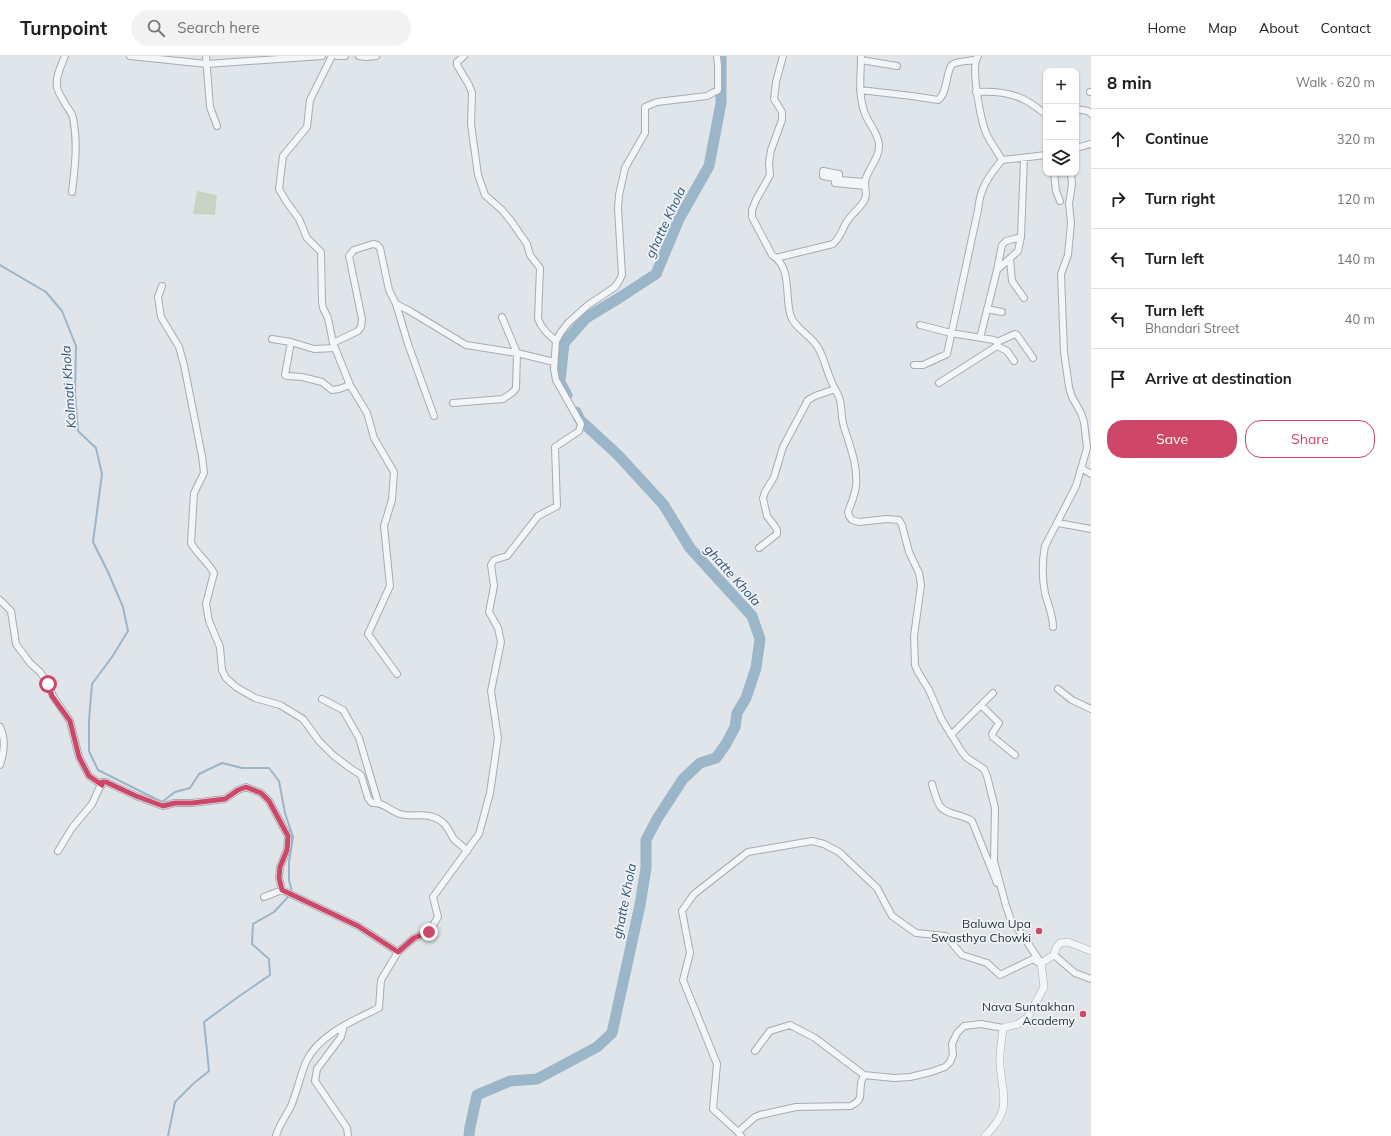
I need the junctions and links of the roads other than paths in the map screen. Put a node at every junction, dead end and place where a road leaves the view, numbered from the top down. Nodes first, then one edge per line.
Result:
1 (65, 56) edge
2 (130, 56) edge
3 (206, 56) edge
4 (322, 56) edge
5 (332, 56) edge
6 (337, 56) edge
7 (345, 56) edge
8 (359, 56) edge
9 (376, 56) edge
10 (464, 56) edge
11 (717, 56) edge
12 (783, 56) edge
13 (861, 58) edge
14 (976, 58) edge
15 (207, 64) junction
16 (897, 66) dead end
17 (860, 90) junction
18 (976, 92) junction
19 (1079, 110) edge
20 (1043, 112) edge
21 (1091, 114) edge
22 (217, 126) dead end
23 (1091, 144) edge
24 (1079, 146) edge
25 (1043, 155) edge
26 (1024, 158) junction
27 (1002, 160) junction
28 (1054, 176) edge
29 (1071, 176) edge
30 (865, 184) junction
31 (72, 192) dead end
32 (1060, 201) dead end
33 (1021, 237) junction
34 (776, 258) junction
35 (1010, 259) junction
36 (998, 270) junction
37 (162, 286) dead end
38 (1024, 298) dead end
39 (396, 304) junction
40 (987, 309) junction
41 (1002, 312) dead end
42 (502, 317) dead end
43 (920, 325) dead end
44 (951, 333) junction
45 (980, 338) junction
46 (272, 339) dead end
47 (291, 342) junction
48 (556, 342) junction
49 (997, 344) junction
50 (334, 345) junction
51 (517, 353) junction
52 (1033, 358) dead end
53 (1014, 361) dead end
54 (554, 362) junction
55 (914, 365) dead end
56 (939, 383) dead end
57 (350, 385) junction
58 (835, 389) junction
59 (453, 402) dead end
60 (434, 416) dead end
61 (1081, 468) junction
62 (1091, 474) edge
63 (1058, 523) junction
64 (1091, 529) edge
65 (758, 548) dead end
66 (0, 600) edge
67 (1053, 627) dead end
68 (397, 674) dead end
69 (1058, 688) dead end
70 (993, 693) dead end
71 (322, 699) dead end
72 (981, 705) junction
73 (1091, 709) edge
74 (0, 727) edge
75 (951, 735) junction
76 (1015, 756) dead end
77 (0, 765) edge
78 (932, 784) dead end
79 (102, 785) junction
80 (378, 802) junction
81 (58, 851) dead end
82 (467, 851) junction
83 (282, 890) junction
84 (1003, 893) junction
85 (264, 897) dead end
86 (1091, 951) edge
87 (398, 952) junction
88 (1054, 955) junction
89 (1040, 963) junction
90 (1091, 979) edge
91 (344, 1025) junction
92 (1003, 1028) junction
93 (755, 1051) dead end
94 (864, 1075) junction
95 (740, 1134) edge
96 (276, 1136) edge
97 (348, 1136) edge
98 (985, 1136) edge

1 - 31 street
2 - 15 street
3 - 15 street
4 - 15 street
5 - 50 street
6 - 7 street
8 - 9 street
10 - 48 street
11 - 48 street
12 - 34 street
13 - 16 street
13 - 17 street
14 - 17 street
14 - 18 street
15 - 22 street
17 - 30 street
18 - 20 street
18 - 27 street
19 - 21 street
23 - 24 street
25 - 26 street
26 - 27 street
26 - 33 street
27 - 44 street
28 - 32 street
29 - 61 street
30 - 30 street
30 - 34 street
33 - 35 street
33 - 36 street
34 - 58 street
35 - 36 street
35 - 38 street
36 - 40 street
37 - 80 street
39 - 50 street
39 - 51 street
39 - 60 street
40 - 41 street
40 - 45 street
42 - 51 street
43 - 44 street
44 - 45 street
44 - 55 street
45 - 49 street
46 - 47 street
47 - 50 street
47 - 57 street
48 - 54 street
49 - 52 street
49 - 53 street
49 - 56 street
50 - 57 street
51 - 54 street
51 - 59 street
54 - 82 street
57 - 68 street
58 - 65 street
58 - 75 street
61 - 62 street
61 - 63 street
63 - 64 street
63 - 67 street
66 - 79 street
69 - 73 street
70 - 72 street
71 - 80 street
72 - 75 street
72 - 76 street
74 - 77 street
75 - 84 street
78 - 84 street
79 - 81 street
79 - 83 street
80 - 82 street
82 - 87 street
83 - 85 street
83 - 87 street
84 - 89 street
86 - 88 street
87 - 91 street
88 - 89 street
88 - 90 street
89 - 92 street
89 - 95 street
91 - 96 street
91 - 97 street
92 - 94 street
92 - 98 street
93 - 94 street
94 - 95 street

